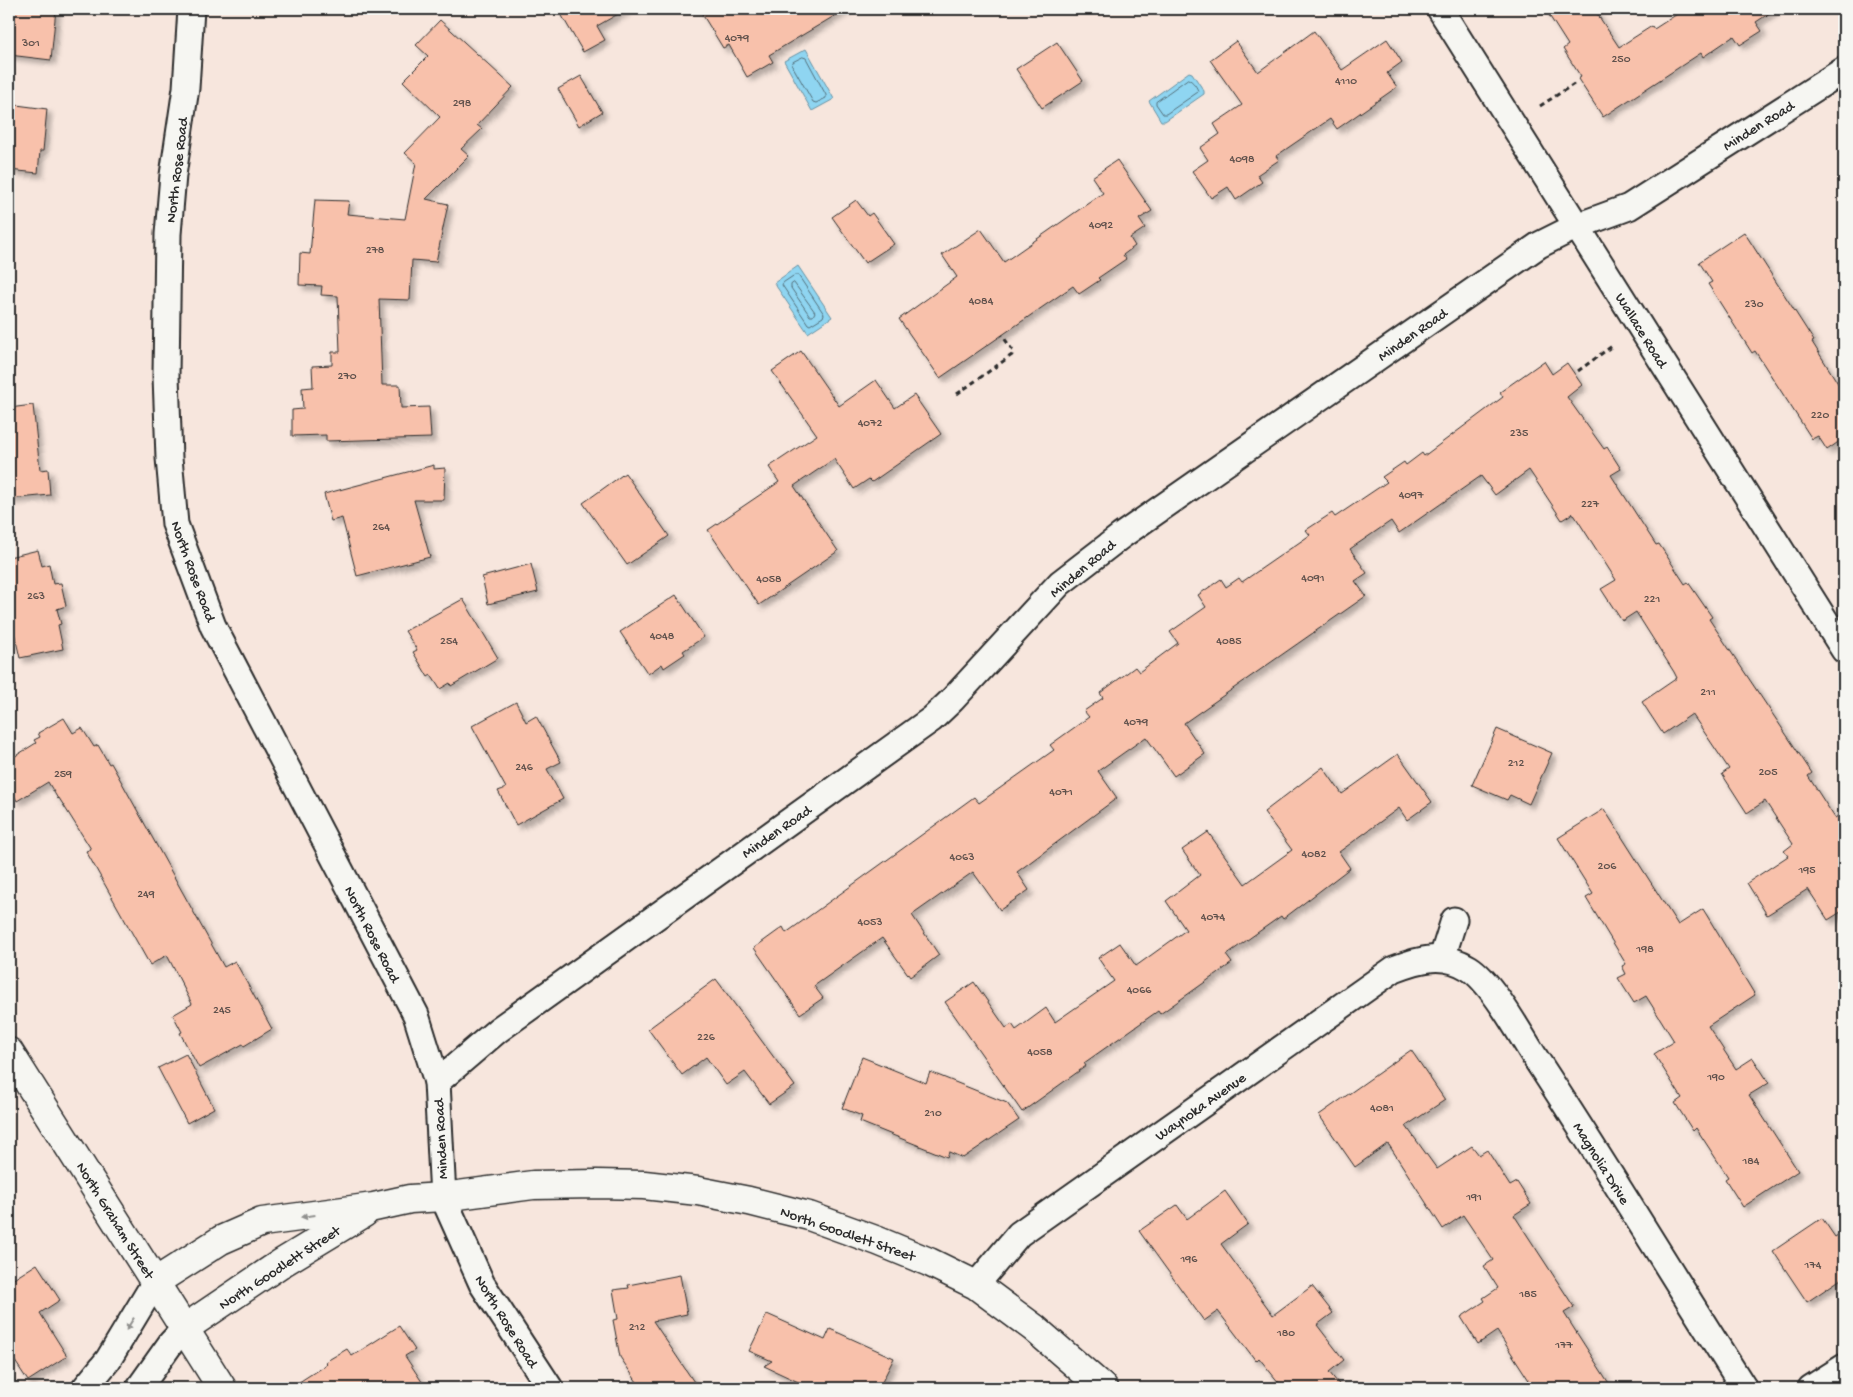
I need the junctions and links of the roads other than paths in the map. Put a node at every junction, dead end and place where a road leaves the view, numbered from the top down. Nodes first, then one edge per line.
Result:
1 (208, 9) edge
2 (1440, 9) edge
3 (191, 18) edge
4 (1844, 70) edge
5 (1577, 226) junction
6 (1844, 650) edge
7 (1454, 920) dead end
8 (1442, 958) junction
9 (9, 1052) edge
10 (437, 1082) junction
11 (443, 1197) junction
12 (374, 1207) junction
13 (155, 1282) junction
14 (976, 1285) junction
15 (184, 1328) junction
16 (1844, 1367) edge
17 (86, 1388) edge
18 (139, 1388) edge
19 (222, 1388) edge
20 (550, 1388) edge
21 (1103, 1388) edge
22 (1744, 1388) edge
23 (1811, 1388) edge

1 - 3 street
2 - 5 street, Wallace Road
3 - 10 street, North Rose Road
4 - 5 street, Minden Road
5 - 6 street, Wallace Road
5 - 10 street, Minden Road
7 - 8 street
8 - 14 street, Waynoka Avenue
8 - 22 street, Magnolia Drive
9 - 13 main road, North Graham Street
10 - 11 street, Minden Road
11 - 12 main road, North Goodlett Street
11 - 14 main road, North Goodlett Street
11 - 20 street, North Rose Road
12 -> 13 main road, North Goodlett Street
12 - 15 main road, North Goodlett Street
13 - 15 main road, North Graham Street
13 -> 17 street
14 - 21 main road, North Goodlett Street
15 - 18 street
15 - 19 main road, North Graham Street
16 - 23 street

